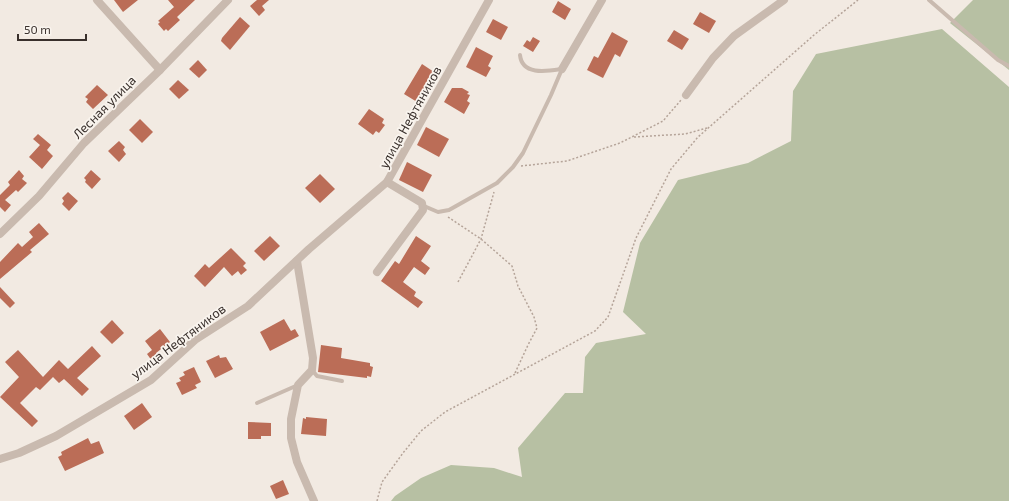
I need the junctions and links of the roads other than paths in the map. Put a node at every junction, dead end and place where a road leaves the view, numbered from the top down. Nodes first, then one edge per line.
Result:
1 (97, 0) edge
2 (228, 0) edge
3 (489, 0) edge
4 (602, 0) edge
5 (784, 0) edge
6 (928, 0) edge
7 (520, 55) dead end
8 (1009, 66) edge
9 (562, 69) junction
10 (160, 70) junction
11 (686, 95) road end
12 (387, 182) junction
13 (424, 206) junction
14 (0, 234) edge
15 (297, 261) junction
16 (378, 272) dead end
17 (312, 370) junction
18 (342, 381) dead end
19 (298, 385) junction
20 (256, 403) dead end
21 (0, 459) edge
22 (314, 501) edge

1 - 10 street
2 - 10 street, Лесная улица
3 - 12 street, улица Нефтяников
4 - 9 street
5 - 11 street
6 - 8 lane
7 - 9 lane
9 - 13 lane
10 - 14 street, Лесная улица
12 - 13 street
12 - 15 street, улица Нефтяников
13 - 16 street
15 - 17 street
15 - 21 street, улица Нефтяников
17 - 18 lane
17 - 19 street
19 - 20 lane
19 - 22 street

